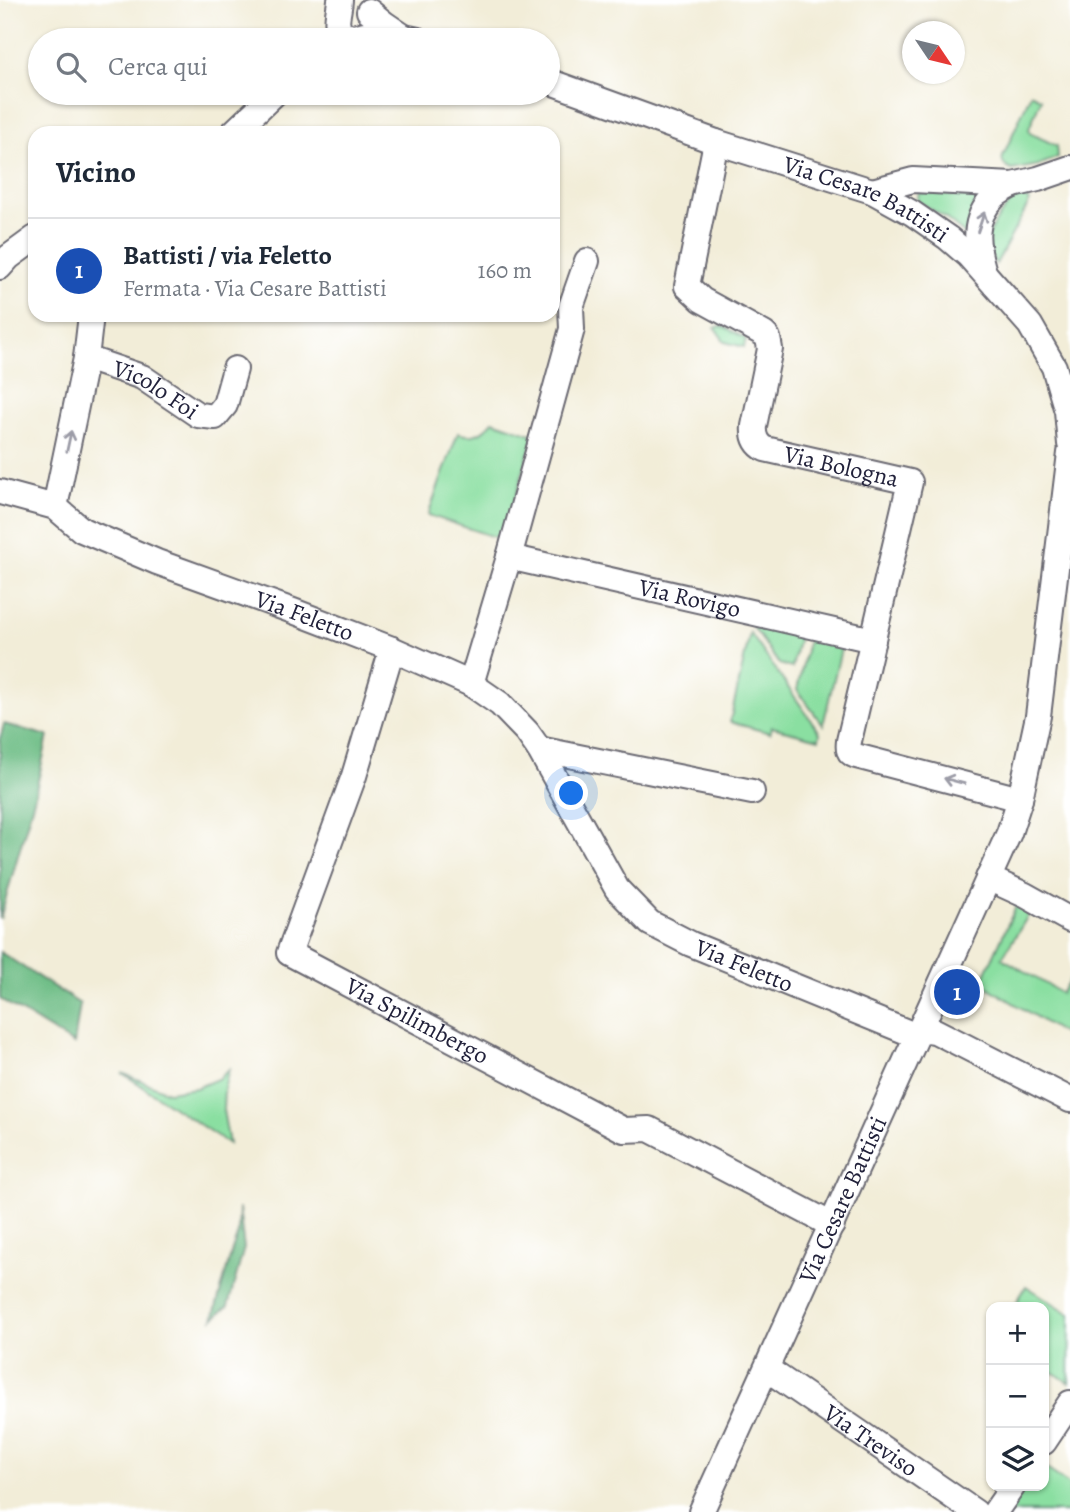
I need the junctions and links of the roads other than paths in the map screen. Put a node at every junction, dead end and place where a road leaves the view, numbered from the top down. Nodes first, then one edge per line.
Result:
1 (349, 23) edge
2 (392, 28) edge
3 (560, 85) edge
4 (262, 105) edge
5 (240, 126) edge
6 (716, 142) junction
7 (1070, 168) edge
8 (1013, 185) junction
9 (872, 191) junction
10 (28, 243) edge
11 (587, 261) dead end
12 (0, 267) edge
13 (984, 272) junction
14 (90, 322) edge
15 (86, 358) junction
16 (235, 369) dead end
17 (1070, 444) edge
18 (1070, 453) edge
19 (0, 492) edge
20 (55, 507) junction
21 (509, 557) junction
22 (873, 640) junction
23 (391, 649) junction
24 (471, 684) junction
25 (539, 749) junction
26 (752, 792) dead end
27 (1020, 799) junction
28 (988, 878) junction
29 (1069, 918) edge
30 (918, 1033) junction
31 (1070, 1100) edge
32 (832, 1225) junction
33 (767, 1369) junction
34 (1070, 1404) edge
35 (1049, 1435) edge
36 (1010, 1491) edge
37 (701, 1512) edge
38 (975, 1512) edge
39 (995, 1512) edge

1 - 2 street
3 - 6 street, Via Cesare Battisti
4 - 5 street
6 - 9 street, Via Cesare Battisti
6 - 22 street, Via Bologna
7 - 8 street
8 - 9 street
13 -> 8 street
9 - 13 street, Via Cesare Battisti
10 - 12 street
11 - 21 street
13 - 17 street, Via Cesare Battisti
14 - 15 street
15 - 16 street, Vicolo Foi
20 -> 15 street
18 - 27 street, Via Cesare Battisti
19 - 20 street, Via Feletto
20 - 23 street, Via Feletto
21 - 22 street, Via Rovigo
21 - 24 street
27 -> 22 street, Via Bologna
23 - 24 street, Via Feletto
23 - 32 street, Via Spilimbergo
24 - 25 street, Via Feletto
25 - 26 street
25 - 30 street, Via Feletto
27 - 28 street, Via Cesare Battisti
28 - 29 street
28 - 30 street, Via Cesare Battisti
30 - 31 street
30 - 32 street, Via Cesare Battisti
32 - 33 street, Via Cesare Battisti
33 - 37 street, Via Cesare Battisti
33 - 38 street, Via Treviso
34 - 35 street
36 - 39 street

